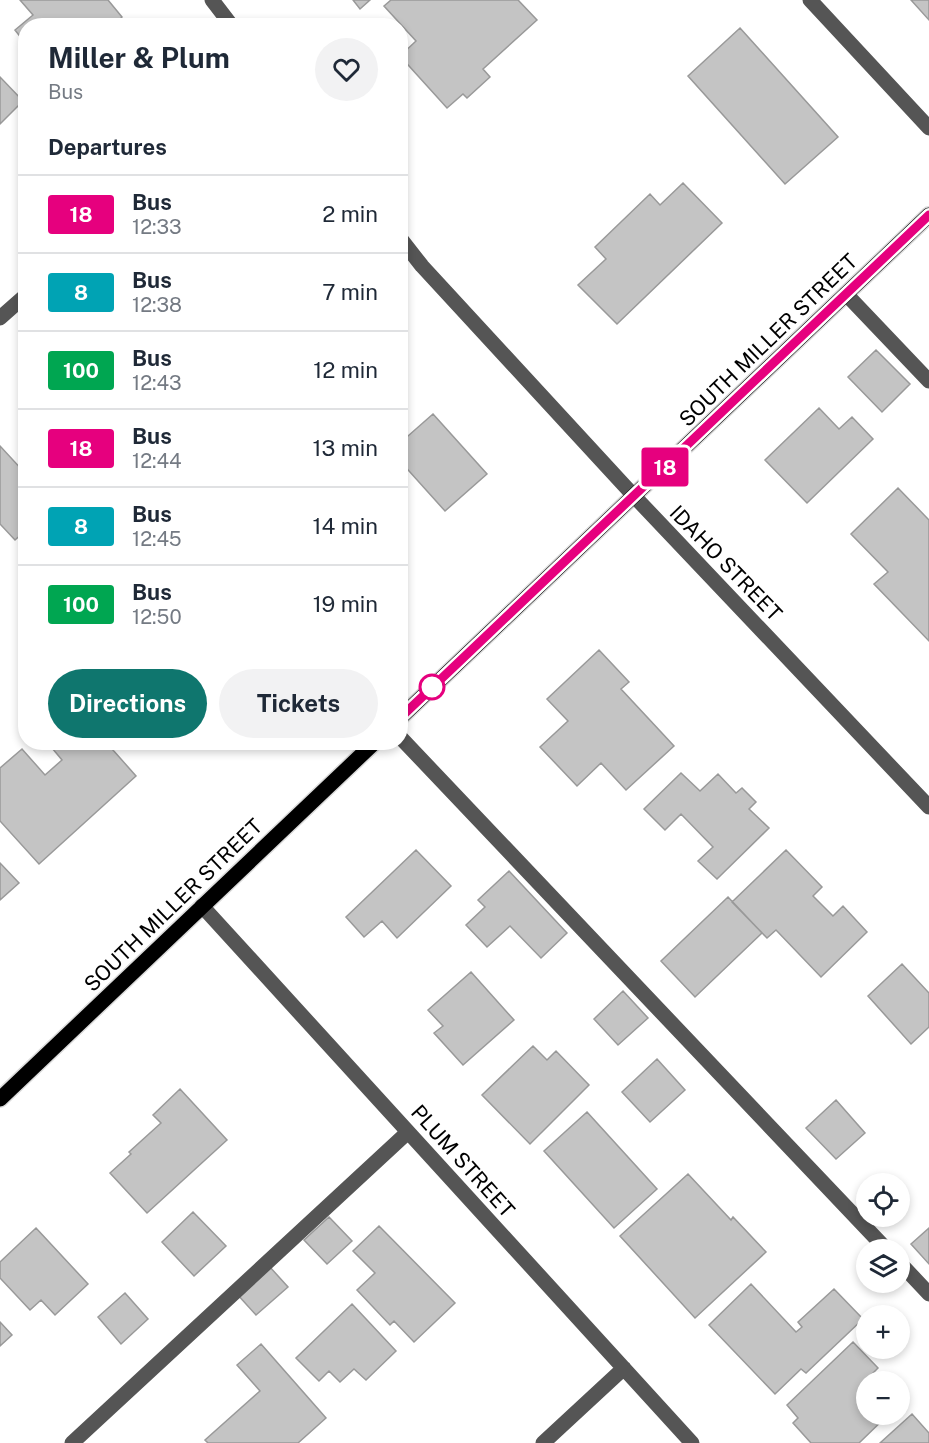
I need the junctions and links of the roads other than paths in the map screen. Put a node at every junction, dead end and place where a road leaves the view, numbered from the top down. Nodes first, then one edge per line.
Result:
1 (212, 0) edge
2 (810, 0) edge
3 (226, 18) edge
4 (929, 128) edge
5 (929, 215) edge
6 (408, 248) edge
7 (846, 294) junction
8 (18, 302) edge
9 (0, 318) edge
10 (929, 381) edge
11 (634, 496) junction
12 (408, 710) edge
13 (408, 745) edge
14 (367, 750) edge
15 (929, 807) edge
16 (202, 906) junction
17 (0, 1099) edge
18 (408, 1132) junction
19 (877, 1239) edge
20 (910, 1274) edge
21 (929, 1294) edge
22 (624, 1368) junction
23 (72, 1443) edge
24 (543, 1443) edge
25 (692, 1443) edge

1 - 3 street
2 - 4 street
5 - 7 main road, SOUTH MILLER STREET
6 - 11 street, IDAHO STREET
7 - 10 street
7 - 11 main road, SOUTH MILLER STREET
8 - 9 street
11 - 12 main road, SOUTH MILLER STREET
11 - 15 street, IDAHO STREET
13 - 19 street
14 - 16 main road, SOUTH MILLER STREET
16 - 17 main road, SOUTH MILLER STREET
16 - 18 street, PLUM STREET
18 - 22 street, PLUM STREET
18 - 23 street
20 - 21 street
22 - 24 street
22 - 25 street, PLUM STREET

